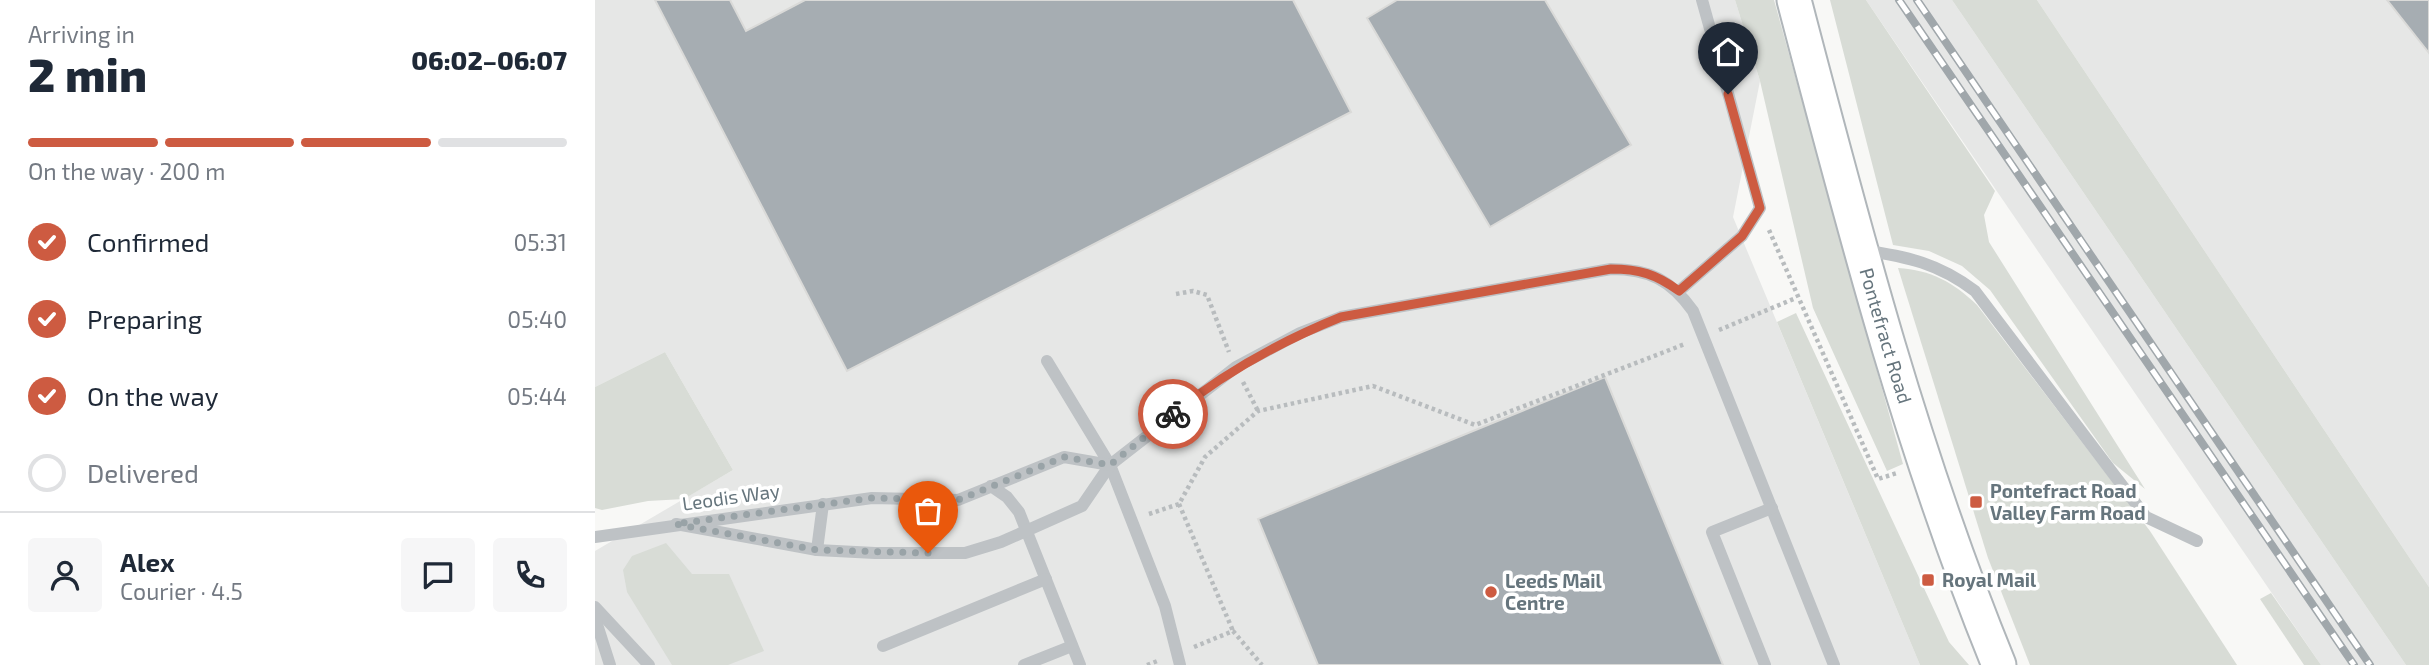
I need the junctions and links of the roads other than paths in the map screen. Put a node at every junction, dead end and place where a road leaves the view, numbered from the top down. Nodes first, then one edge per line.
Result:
1 (1702, 0) edge
2 (1794, 0) edge
3 (1859, 250) junction
4 (1679, 291) junction
5 (1047, 361) dead end
6 (1110, 465) junction
7 (991, 486) junction
8 (823, 505) junction
9 (1772, 508) junction
10 (675, 524) junction
11 (1027, 531) junction
12 (595, 537) edge
13 (2197, 541) dead end
14 (817, 550) junction
15 (1046, 579) junction
16 (595, 607) edge
17 (595, 618) edge
18 (883, 646) dead end
19 (1073, 646) junction
20 (1179, 659) edge
21 (610, 665) edge
22 (649, 665) edge
23 (1024, 665) edge
24 (1080, 665) edge
25 (1765, 665) edge
26 (1834, 665) edge
27 (1999, 665) edge

1 - 4 lane
2 - 3 main road, Pontefract Road
3 - 13 lane
3 - 27 main road, Pontefract Road
4 - 6 lane
4 - 9 lane
5 - 6 lane
6 - 7 lane, Leodis Way
6 - 11 lane
6 - 20 lane
7 - 8 lane, Leodis Way
7 - 11 lane
8 - 10 lane, Leodis Way
8 - 14 lane
9 - 25 lane
9 - 26 lane
10 - 12 lane, Leodis Way
10 - 14 lane
11 - 14 lane
11 - 15 lane
15 - 18 lane
15 - 19 lane
16 - 22 lane
17 - 21 lane
19 - 23 lane
19 - 24 lane

